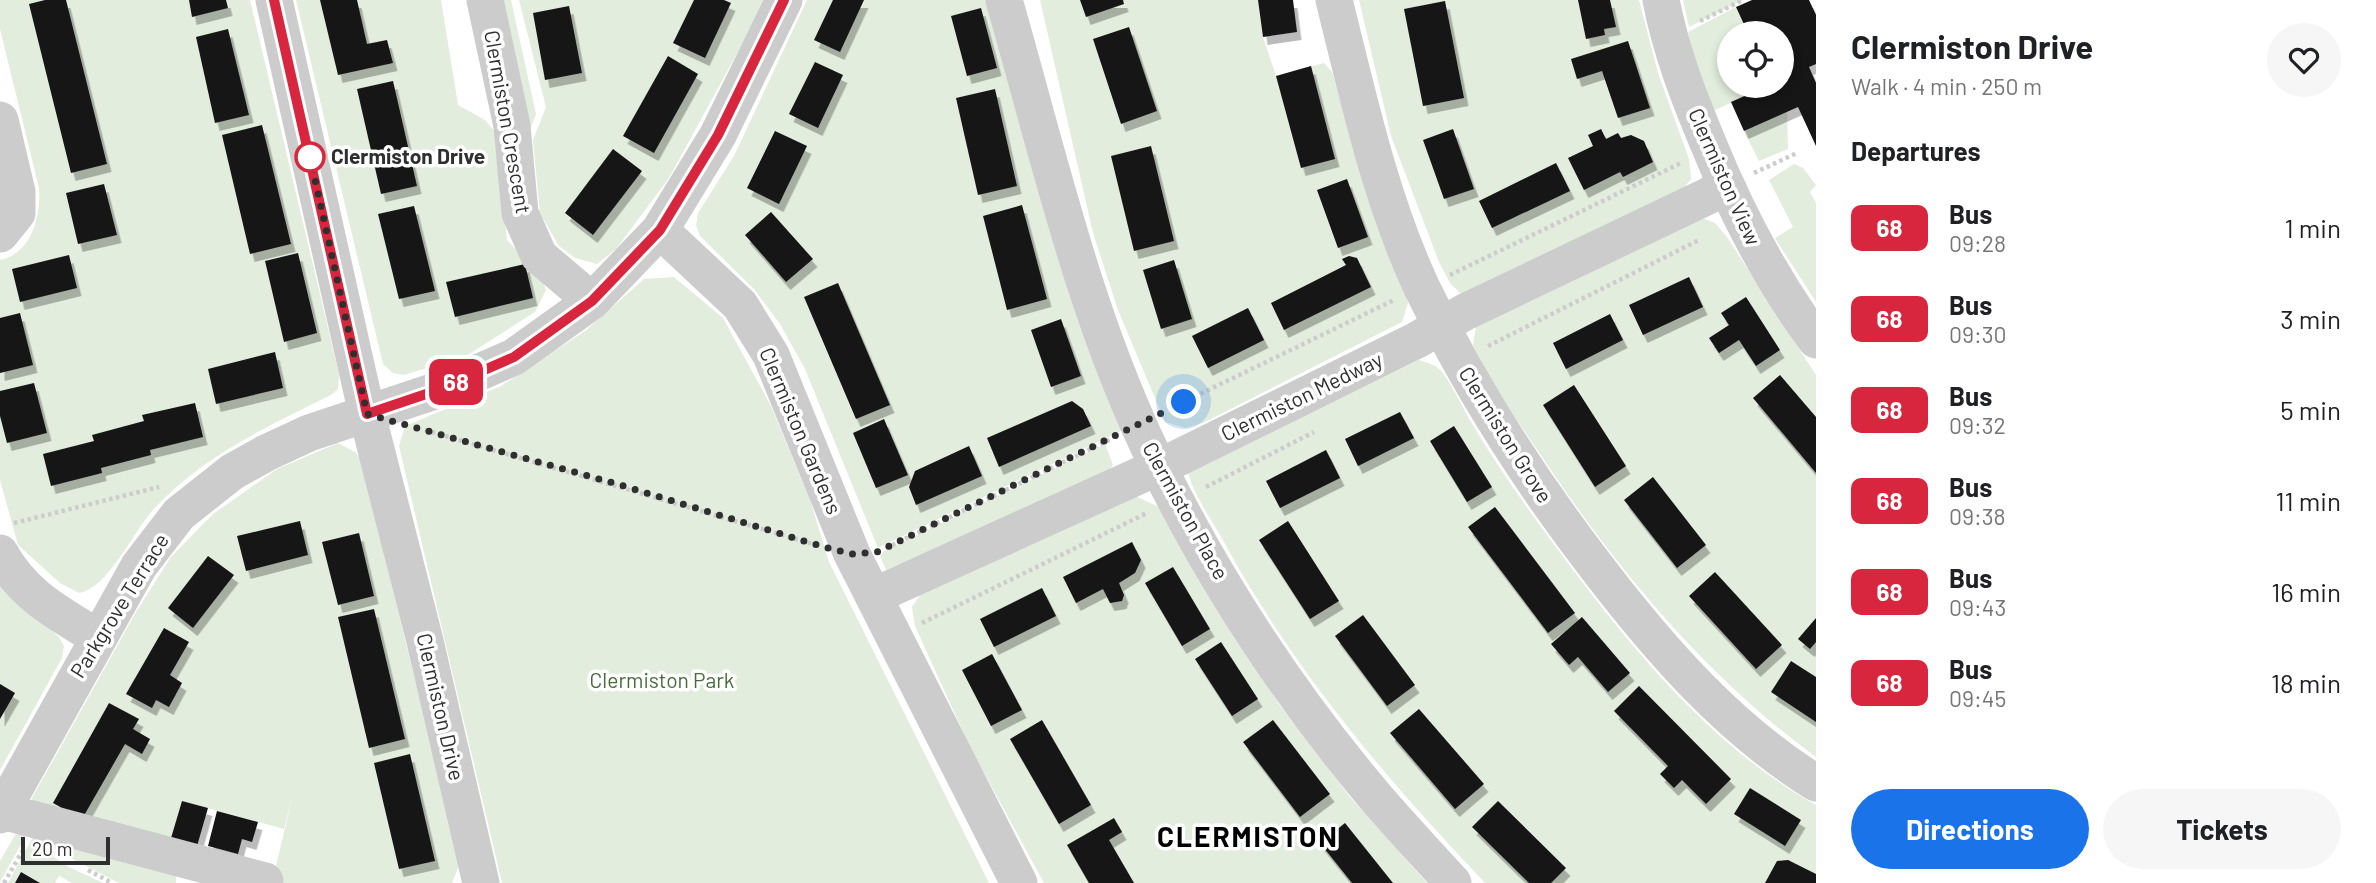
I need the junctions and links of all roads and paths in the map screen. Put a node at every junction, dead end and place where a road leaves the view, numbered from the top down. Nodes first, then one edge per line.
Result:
1 (274, 0) edge
2 (485, 0) edge
3 (784, 0) edge
4 (1004, 0) edge
5 (1334, 0) edge
6 (1661, 0) edge
7 (1743, 0) edge
8 (1669, 37) junction
9 (0, 120) edge
10 (1709, 145) junction
11 (1797, 153) dead end
12 (1724, 186) junction
13 (660, 230) junction
14 (0, 234) edge
15 (1422, 287) junction
16 (592, 301) junction
17 (1442, 324) junction
18 (1816, 340) edge
19 (367, 414) junction
20 (1140, 426) junction
21 (419, 428) dead end
22 (1158, 466) junction
23 (198, 498) junction
24 (6, 538) edge
25 (852, 554) junction
26 (874, 596) junction
27 (97, 637) junction
28 (1816, 783) edge
29 (1, 813) edge
30 (265, 881) dead end
31 (481, 883) edge
32 (1019, 883) edge
33 (1453, 883) edge

1 - 19 street, Clermiston Drive
2 - 16 street, Clermiston Crescent
3 - 13 street
4 - 20 street, Clermiston Place
5 - 15 street, Clermiston Grove
6 - 8 street, Clermiston View
7 - 8 path
8 - 10 street, Clermiston View
9 - 14 street
10 - 12 street, Clermiston View
10 - 15 path
11 - 12 path
12 - 17 street, Clermiston Medway
12 - 18 street, Clermiston View
13 - 16 street
13 - 25 street, Clermiston Gardens
15 - 17 street, Clermiston Grove
15 - 20 path
16 - 19 street
17 - 22 street, Clermiston Medway
17 - 28 street, Clermiston Grove
19 - 23 street, Parkgrove Terrace
19 - 31 street, Clermiston Drive
20 - 22 street, Clermiston Place
20 - 25 path
21 - 25 path
22 - 26 street, Clermiston Medway
22 - 33 street, Clermiston Place
23 - 24 path
23 - 27 street, Parkgrove Terrace
24 - 27 street
25 - 26 street, Clermiston Gardens
26 - 32 street, Clermiston Gardens
27 - 29 street, Parkgrove Terrace
29 - 30 street

